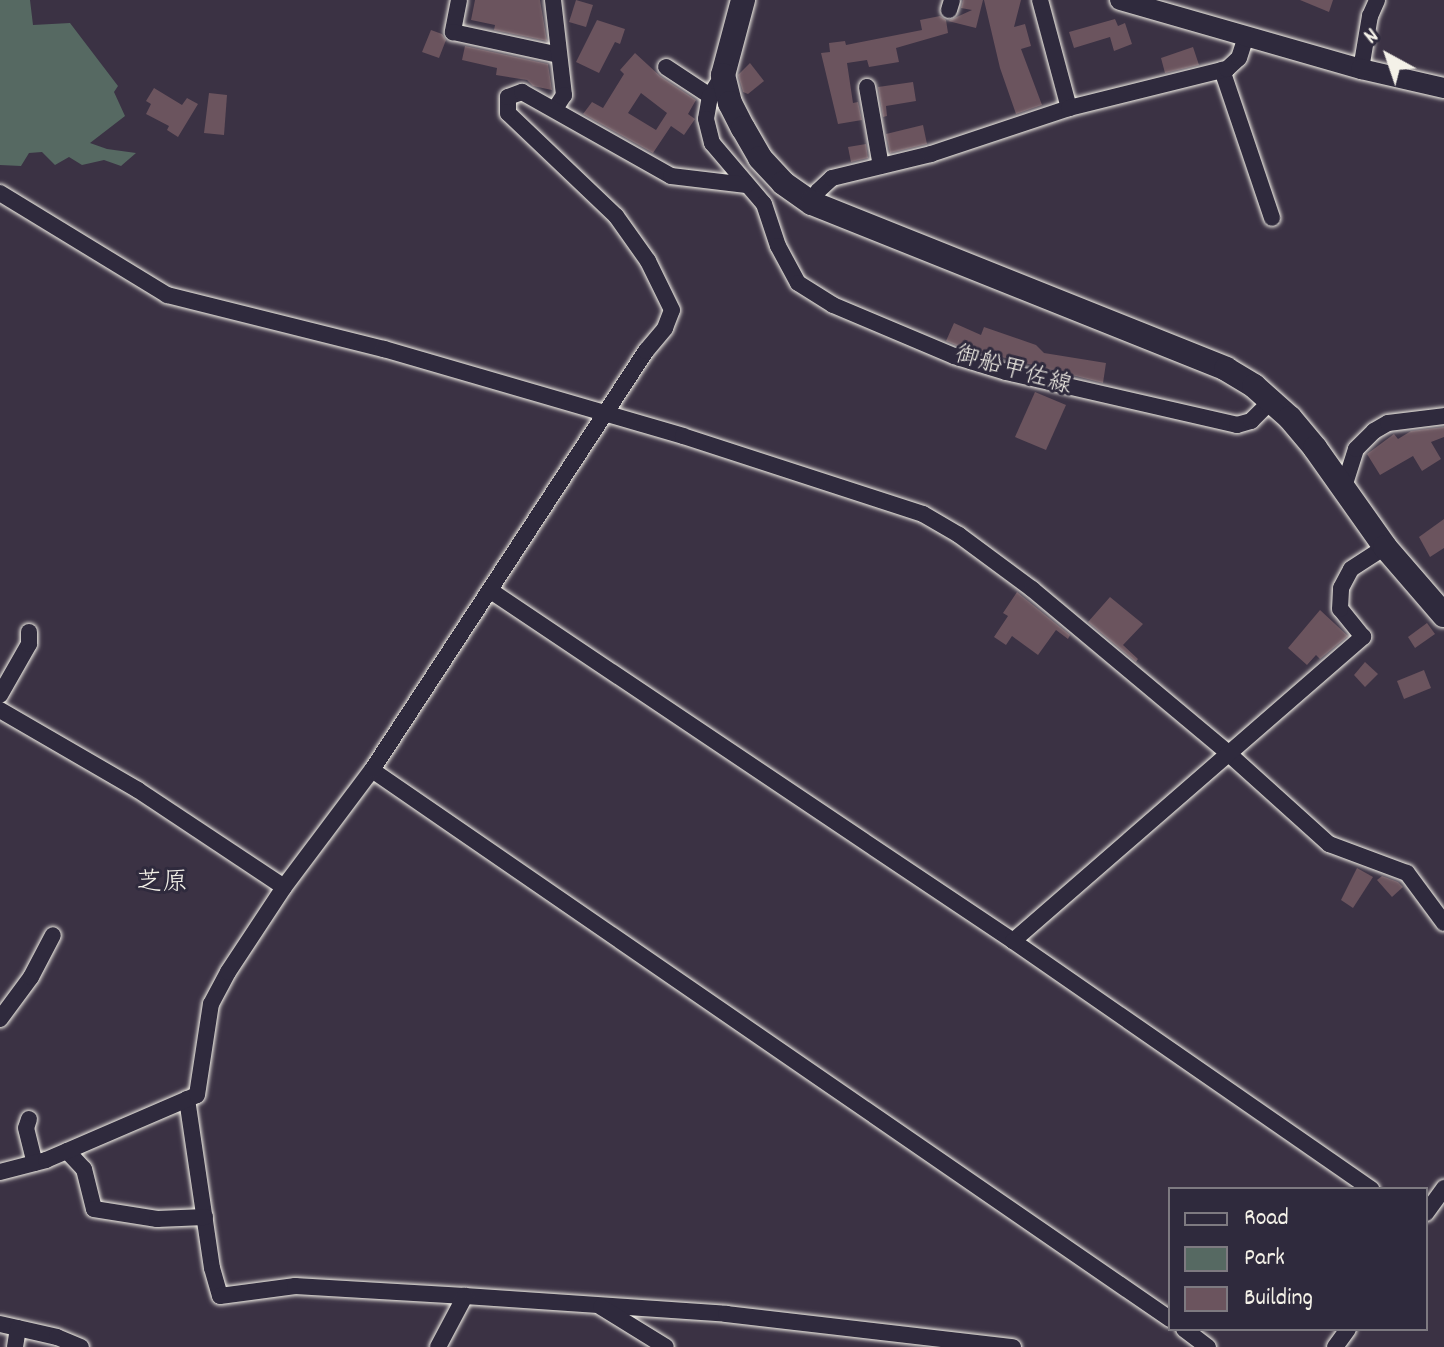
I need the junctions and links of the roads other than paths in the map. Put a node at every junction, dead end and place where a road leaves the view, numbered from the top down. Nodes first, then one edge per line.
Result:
1 (459, 0) edge
2 (553, 0) edge
3 (743, 0) edge
4 (1040, 0) edge
5 (1120, 0) edge
6 (1377, 0) edge
7 (1246, 36) junction
8 (559, 55) junction
9 (666, 67) dead end
10 (1361, 69) junction
11 (1222, 70) junction
12 (717, 86) junction
13 (867, 87) dead end
14 (1444, 88) edge
15 (1069, 108) junction
16 (555, 109) junction
17 (766, 164) junction
18 (881, 166) junction
19 (745, 183) junction
20 (0, 193) edge
21 (812, 203) junction
22 (1272, 218) dead end
23 (1272, 400) junction
24 (604, 415) junction
25 (1444, 416) edge
26 (1343, 490) junction
27 (1385, 547) junction
28 (491, 591) junction
29 (1435, 592) edge
30 (1444, 615) edge
31 (29, 638) dead end
32 (0, 695) edge
33 (0, 710) edge
34 (1229, 754) junction
35 (372, 770) junction
36 (284, 887) junction
37 (1444, 923) edge
38 (53, 935) dead end
39 (1013, 941) junction
40 (0, 1019) edge
41 (187, 1099) junction
42 (29, 1119) dead end
43 (67, 1151) junction
44 (35, 1163) junction
45 (0, 1172) edge
46 (1368, 1187) edge
47 (1444, 1188) edge
48 (1428, 1210) edge
49 (205, 1217) junction
50 (465, 1296) junction
51 (599, 1306) junction
52 (1168, 1318) edge
53 (0, 1324) edge
54 (18, 1328) junction
55 (1187, 1331) edge
56 (15, 1347) edge
57 (81, 1347) edge
58 (438, 1347) edge
59 (666, 1347) edge
60 (1013, 1347) edge
61 (1208, 1347) edge

1 - 8 street
2 - 8 street
3 - 12 main road, 御船甲佐線
4 - 15 street
5 - 7 street
6 - 10 street
7 - 10 street
7 - 11 street
8 - 16 street
9 - 12 street
10 - 14 street
11 - 15 street
11 - 22 street
12 - 17 main road
12 - 19 street, 御船甲佐線
13 - 18 street
15 - 18 street
16 - 19 street
16 - 24 street
17 - 19 street
17 - 21 main road
18 - 21 street
19 - 23 street, 御船甲佐線
20 - 24 street
21 - 23 main road
23 - 26 main road
24 - 28 street
24 - 34 street
25 - 26 street
26 - 27 main road
27 - 29 main road
27 - 34 street
28 - 35 street
28 - 39 street
29 - 30 main road
31 - 32 street
33 - 36 street
34 - 37 street
34 - 39 street
35 - 36 street
35 - 52 street
36 - 41 street
38 - 40 street
39 - 46 street
41 - 43 street
41 - 49 street
42 - 44 street
43 - 44 street
43 - 49 street
44 - 45 street
47 - 48 street
49 - 50 street
50 - 51 street
50 - 58 street
51 - 59 street
51 - 60 street
53 - 54 street
54 - 56 street
54 - 57 street
55 - 61 street

